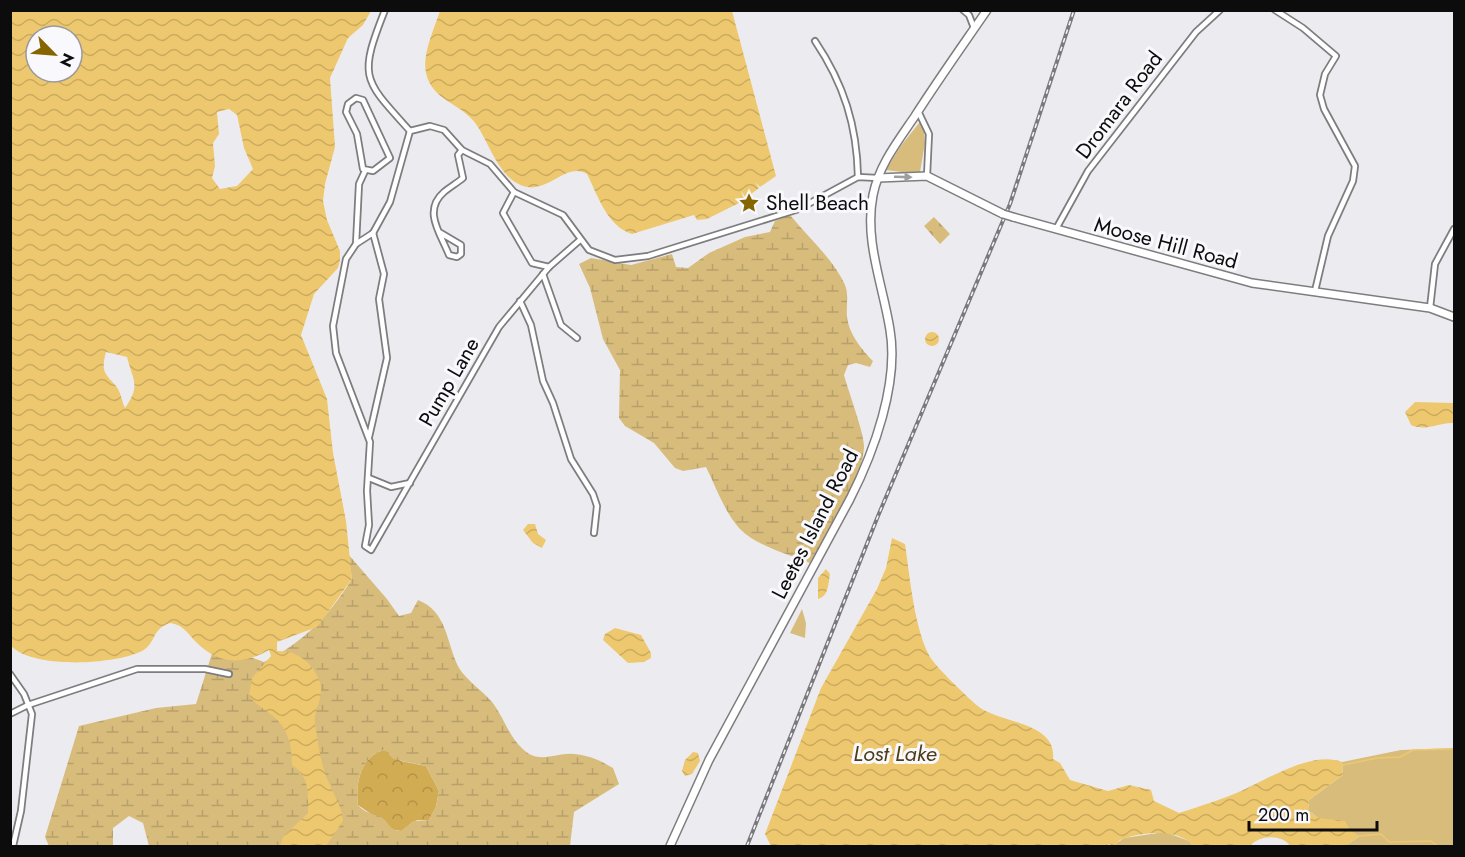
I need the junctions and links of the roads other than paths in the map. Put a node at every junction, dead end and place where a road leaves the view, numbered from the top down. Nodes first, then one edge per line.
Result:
1 (385, 10) edge
2 (963, 10) edge
3 (1220, 10) edge
4 (1275, 10) edge
5 (985, 13) edge
6 (969, 15) junction
7 (975, 28) junction
8 (814, 41) dead end
9 (918, 111) junction
10 (410, 131) junction
11 (462, 150) junction
12 (402, 155) junction
13 (390, 158) junction
14 (365, 171) junction
15 (927, 176) junction
16 (858, 177) junction
17 (878, 178) junction
18 (514, 192) junction
19 (1056, 229) junction
20 (1455, 229) edge
21 (438, 232) junction
22 (373, 233) junction
23 (580, 240) junction
24 (356, 244) junction
25 (549, 267) junction
26 (543, 274) junction
27 (1315, 291) junction
28 (520, 301) junction
29 (1430, 308) junction
30 (1455, 317) edge
31 (577, 338) dead end
32 (369, 437) junction
33 (369, 478) junction
34 (410, 483) junction
35 (594, 533) dead end
36 (10, 674) edge
37 (229, 674) dead end
38 (19, 686) junction
39 (10, 688) edge
40 (28, 705) junction
41 (10, 714) edge
42 (13, 846) edge
43 (670, 846) edge

1 - 10 street
2 - 6 street
3 - 19 street, Dromara Road
4 - 27 street
5 - 6 street
5 - 7 main road, Leetes Island Road
6 - 7 street
7 - 9 main road, Leetes Island Road
8 - 16 street
9 - 15 street
9 - 17 main road, Leetes Island Road
10 - 11 street
10 - 12 street
11 - 18 street
11 - 21 street
12 - 13 street
12 - 22 street
13 - 14 street
13 - 14 street
14 - 24 street
17 -> 15 main road, Moose Hill Road
15 - 19 main road, Moose Hill Road, bridge
16 - 17 street
16 - 23 street
17 - 43 main road, Leetes Island Road
18 - 23 street
18 - 25 street
19 - 27 main road, Moose Hill Road
20 - 29 street
21 - 21 street
22 - 24 street
22 - 32 street
23 - 25 street, Pump Lane
24 - 32 street
25 - 26 street, Pump Lane
26 - 28 street, Pump Lane
26 - 31 street
27 - 29 main road, Moose Hill Road
28 - 34 street, Pump Lane
28 - 35 street
29 - 30 main road, Moose Hill Road
32 - 33 street
33 - 34 street
33 - 34 street, Pump Lane
36 - 38 street
37 - 40 street
38 - 39 street
38 - 40 street
40 - 41 street
40 - 42 street

